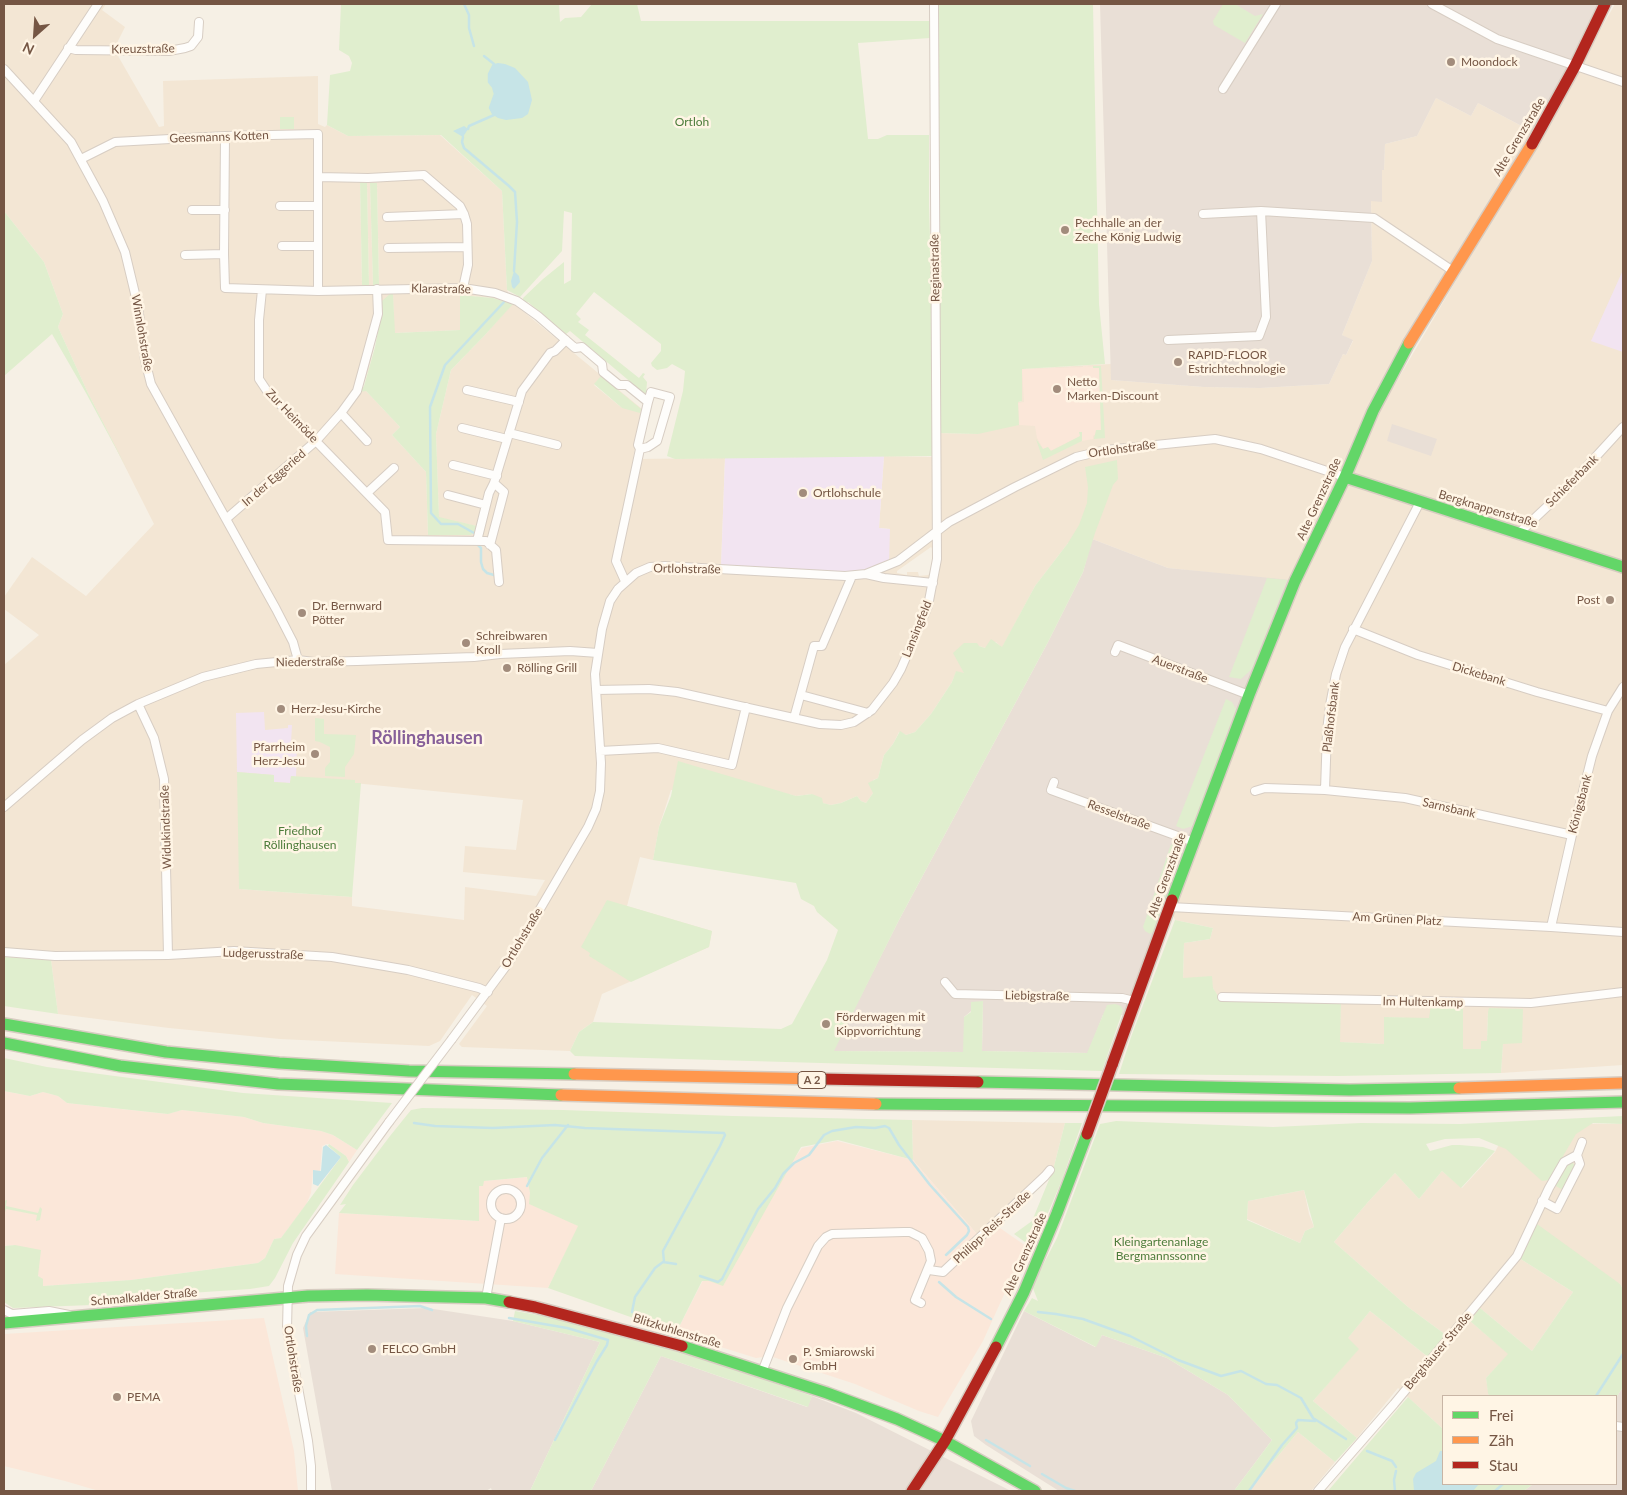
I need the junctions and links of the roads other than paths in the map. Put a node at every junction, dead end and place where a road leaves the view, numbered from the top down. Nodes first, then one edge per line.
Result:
1 (98, 4) edge
2 (934, 4) edge
3 (1276, 4) edge
4 (1432, 4) edge
5 (1605, 4) edge
6 (199, 22) dead end
7 (68, 48) junction
8 (1575, 66) junction
9 (4, 69) edge
10 (1623, 82) edge
11 (1223, 89) dead end
12 (34, 101) junction
13 (225, 136) junction
14 (81, 159) junction
15 (318, 177) junction
16 (280, 206) dead end
17 (318, 206) junction
18 (192, 210) dead end
19 (225, 210) junction
20 (1261, 211) junction
21 (464, 214) junction
22 (1203, 214) dead end
23 (387, 217) dead end
24 (282, 246) dead end
25 (318, 246) junction
26 (467, 247) junction
27 (388, 248) dead end
28 (224, 254) junction
29 (185, 255) dead end
30 (1453, 271) junction
31 (463, 288) junction
32 (262, 290) junction
33 (318, 290) junction
34 (377, 290) junction
35 (566, 340) junction
36 (1168, 340) dead end
37 (467, 390) dead end
38 (519, 402) junction
39 (648, 402) junction
40 (341, 414) junction
41 (1623, 426) edge
42 (462, 428) dead end
43 (508, 436) junction
44 (316, 441) junction
45 (367, 441) dead end
46 (557, 445) dead end
47 (640, 449) junction
48 (453, 465) dead end
49 (394, 468) dead end
50 (1345, 477) junction
51 (495, 479) junction
52 (367, 494) junction
53 (448, 495) dead end
54 (1420, 502) junction
55 (486, 505) junction
56 (226, 519) junction
57 (936, 533) junction
58 (1519, 533) junction
59 (477, 541) junction
60 (490, 544) junction
61 (1623, 568) edge
62 (866, 574) junction
63 (852, 576) junction
64 (499, 582) dead end
65 (625, 582) junction
66 (933, 582) junction
67 (1353, 629) junction
68 (1115, 652) dead end
69 (598, 653) junction
70 (298, 660) junction
71 (1623, 687) edge
72 (596, 690) junction
73 (800, 695) junction
74 (1249, 695) junction
75 (138, 704) junction
76 (746, 707) junction
77 (1608, 712) junction
78 (868, 713) junction
79 (794, 718) junction
80 (600, 751) junction
81 (1054, 782) dead end
82 (1326, 790) junction
83 (1255, 791) dead end
84 (4, 807) edge
85 (1572, 835) junction
86 (1194, 842) junction
87 (1170, 906) junction
88 (1551, 927) junction
89 (1623, 932) edge
90 (4, 952) edge
91 (168, 955) junction
92 (945, 982) dead end
93 (488, 992) junction
94 (1623, 992) edge
95 (1222, 997) dead end
96 (1134, 1001) junction
97 (4, 1024) edge
98 (4, 1043) edge
99 (1623, 1083) edge
100 (1623, 1102) edge
101 (1582, 1142) dead end
102 (1577, 1155) junction
103 (1050, 1170) dead end
104 (1542, 1201) junction
105 (500, 1218) junction
106 (929, 1270) junction
107 (287, 1298) junction
108 (486, 1298) junction
109 (921, 1303) dead end
110 (4, 1310) edge
111 (75, 1317) junction
112 (4, 1323) edge
113 (762, 1372) junction
114 (945, 1441) junction
115 (311, 1491) edge
116 (912, 1491) edge
117 (1035, 1491) edge
118 (1318, 1491) edge

1 - 7 street
2 - 57 street, Reginastraße
3 - 11 street
4 - 8 street
5 - 8 main road, Alte Grenzstraße
6 - 7 street, Kreuzstraße
7 - 12 street
8 - 10 street
8 - 30 main road, Alte Grenzstraße
9 - 12 street, Winnlohstraße
12 - 14 street, Winnlohstraße
13 - 14 street, Geesmanns Kotten
13 - 15 street, Geesmanns Kotten
13 - 19 street, Klarastraße
14 - 56 street, Winnlohstraße
15 - 17 street, Geesmanns Kotten
15 - 21 street
16 - 17 street
17 - 25 street, Geesmanns Kotten
18 - 19 street
19 - 28 street, Klarastraße
20 - 22 street
20 - 30 street
20 - 36 street
21 - 23 street
21 - 26 street
24 - 25 street
25 - 33 street, Geesmanns Kotten
26 - 27 street
26 - 31 street
28 - 29 street
28 - 32 street, Klarastraße
30 - 50 main road, Alte Grenzstraße
31 - 34 street, Klarastraße
31 - 35 street, Klarastraße
32 - 33 street, Klarastraße
32 - 44 street, Zur Heimöde
33 - 34 street, Klarastraße
34 - 40 street, In der Eggeried
35 - 38 street
35 - 39 street, Klarastraße
37 - 38 street
38 - 43 street
39 - 47 street
39 - 47 street
40 - 44 street, In der Eggeried
40 - 45 street
41 - 58 street, Schieferbank
42 - 43 street
43 - 46 street
43 - 51 street
44 - 52 street, Zur Heimöde
44 - 56 street, In der Eggeried
47 - 65 street
48 - 51 street
49 - 52 street
50 - 54 main road, Bergknappenstraße
50 - 57 street, Ortlohstraße
50 - 74 main road, Alte Grenzstraße
51 - 55 street
51 - 60 street
52 - 59 street, Zur Heimöde
53 - 55 street
54 - 58 main road, Bergknappenstraße
54 - 67 street, Plaßhofsbank
55 - 59 street
56 - 70 street, Winnlohstraße
57 - 62 street, Ortlohstraße
57 - 66 street, Lansingfeld
58 - 61 main road, Bergknappenstraße
59 - 60 street, Zur Heimöde
60 - 64 street
62 - 63 street, Ortlohstraße
62 - 66 street, Ortlohstraße
63 - 65 street, Ortlohstraße
63 - 73 street
65 - 69 street, Ortlohstraße
66 - 78 street, Lansingfeld
67 - 77 street, Dickebank
67 - 82 street, Plaßhofsbank
68 - 74 street, Auerstraße
69 - 70 street, Niederstraße
69 - 72 street, Ortlohstraße
70 - 75 street, Niederstraße
71 - 77 street, Königsbank
72 - 76 street, Lansingfeld
72 - 80 street, Ortlohstraße
73 - 78 street
73 - 79 street
74 - 86 main road, Alte Grenzstraße
75 - 84 street, Niederstraße
75 - 91 street, Widukindstraße
76 - 79 street, Lansingfeld
76 - 80 street
77 - 85 street, Königsbank
78 - 79 street, Lansingfeld
80 - 93 street, Ortlohstraße
81 - 86 street, Resselstraße
82 - 83 street
82 - 85 street, Sarnsbank
85 - 88 street, Königsbank
86 - 87 main road, Alte Grenzstraße
87 - 88 street, Am Grünen Platz
87 - 96 main road, Alte Grenzstraße
88 - 89 street, Am Grünen Platz
90 - 91 street, Ludgerusstraße
91 - 93 street, Ludgerusstraße
92 - 96 street, Liebigstraße
93 - 107 street, Ortlohstraße, bridge
94 - 95 street, Im Hultenkamp
96 - 114 main road, Alte Grenzstraße, bridge
97 - 99 main road, A 2
98 - 100 main road, A 2
101 - 102 street, Berghäuser Straße
102 - 104 street, Berghäuser Straße
102 - 104 street, Berghäuser Straße
103 - 106 street, Philipp-Reis-Straße
104 - 118 street, Berghäuser Straße
105 - 105 street
105 - 108 street
106 - 109 street
106 - 113 street
107 - 108 main road, Blitzkuhlenstraße
107 - 111 main road, Schmalkalder Straße
107 - 115 street, Ortlohstraße
108 - 113 main road, Blitzkuhlenstraße
110 - 111 street
111 - 112 main road, Schmalkalder Straße
113 - 114 main road, Blitzkuhlenstraße
114 - 116 main road, Alte Grenzstraße
114 - 117 main road, Blitzkuhlenstraße

